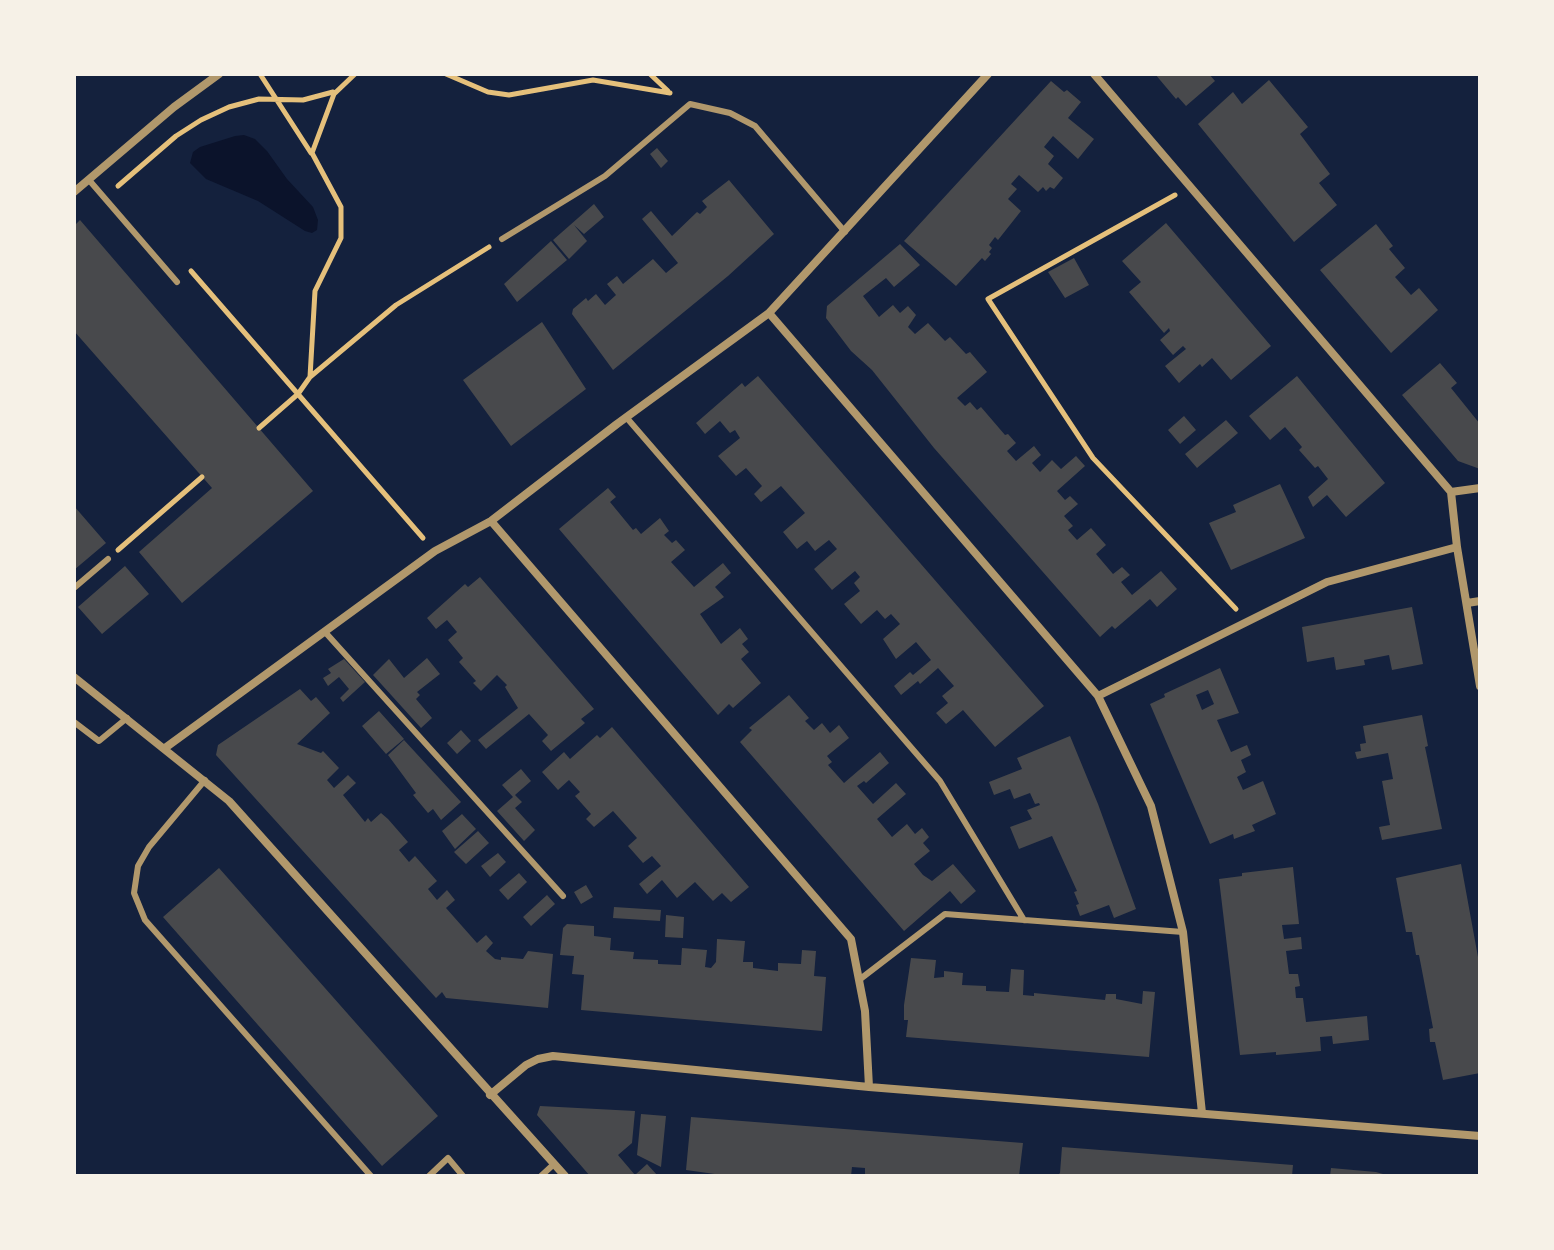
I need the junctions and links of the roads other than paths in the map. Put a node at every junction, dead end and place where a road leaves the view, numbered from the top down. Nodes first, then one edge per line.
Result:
1 (219, 74) edge
2 (988, 74) edge
3 (1094, 74) edge
4 (89, 180) junction
5 (74, 192) edge
6 (845, 232) junction
7 (502, 239) road end
8 (177, 282) dead end
9 (769, 313) junction
10 (626, 417) junction
11 (1480, 488) edge
12 (1451, 492) junction
13 (491, 521) junction
14 (1457, 547) junction
15 (108, 559) road end
16 (74, 588) edge
17 (1480, 601) edge
18 (1467, 603) junction
19 (325, 632) junction
20 (74, 677) edge
21 (1480, 686) edge
22 (1098, 696) junction
23 (127, 718) junction
24 (74, 722) edge
25 (165, 748) junction
26 (205, 780) junction
27 (563, 896) dead end
28 (1024, 920) junction
29 (1183, 932) junction
30 (859, 980) junction
31 (869, 1087) junction
32 (490, 1095) junction
33 (1202, 1113) junction
34 (1480, 1136) edge
35 (554, 1164) junction
36 (371, 1176) edge
37 (429, 1176) edge
38 (463, 1176) edge
39 (541, 1176) edge
40 (565, 1176) edge

1 - 4 street
2 - 6 street
3 - 12 street
4 - 5 street
4 - 8 lane
6 - 7 lane
6 - 9 street
9 - 10 street
9 - 22 street
10 - 13 street
10 - 28 lane
11 - 12 street
12 - 14 street
13 - 19 street
13 - 30 street
14 - 18 street
14 - 22 street
15 - 16 lane
17 - 18 street
18 - 21 street
19 - 25 street
19 - 27 lane
20 - 23 street
22 - 29 street
23 - 24 lane
23 - 25 street
25 - 26 street
26 - 32 street
26 - 36 lane
28 - 29 lane
28 - 30 lane
29 - 33 street
30 - 31 street
31 - 32 street
31 - 33 street
32 - 35 street
33 - 34 street
35 - 39 lane
35 - 40 street
37 - 38 lane

